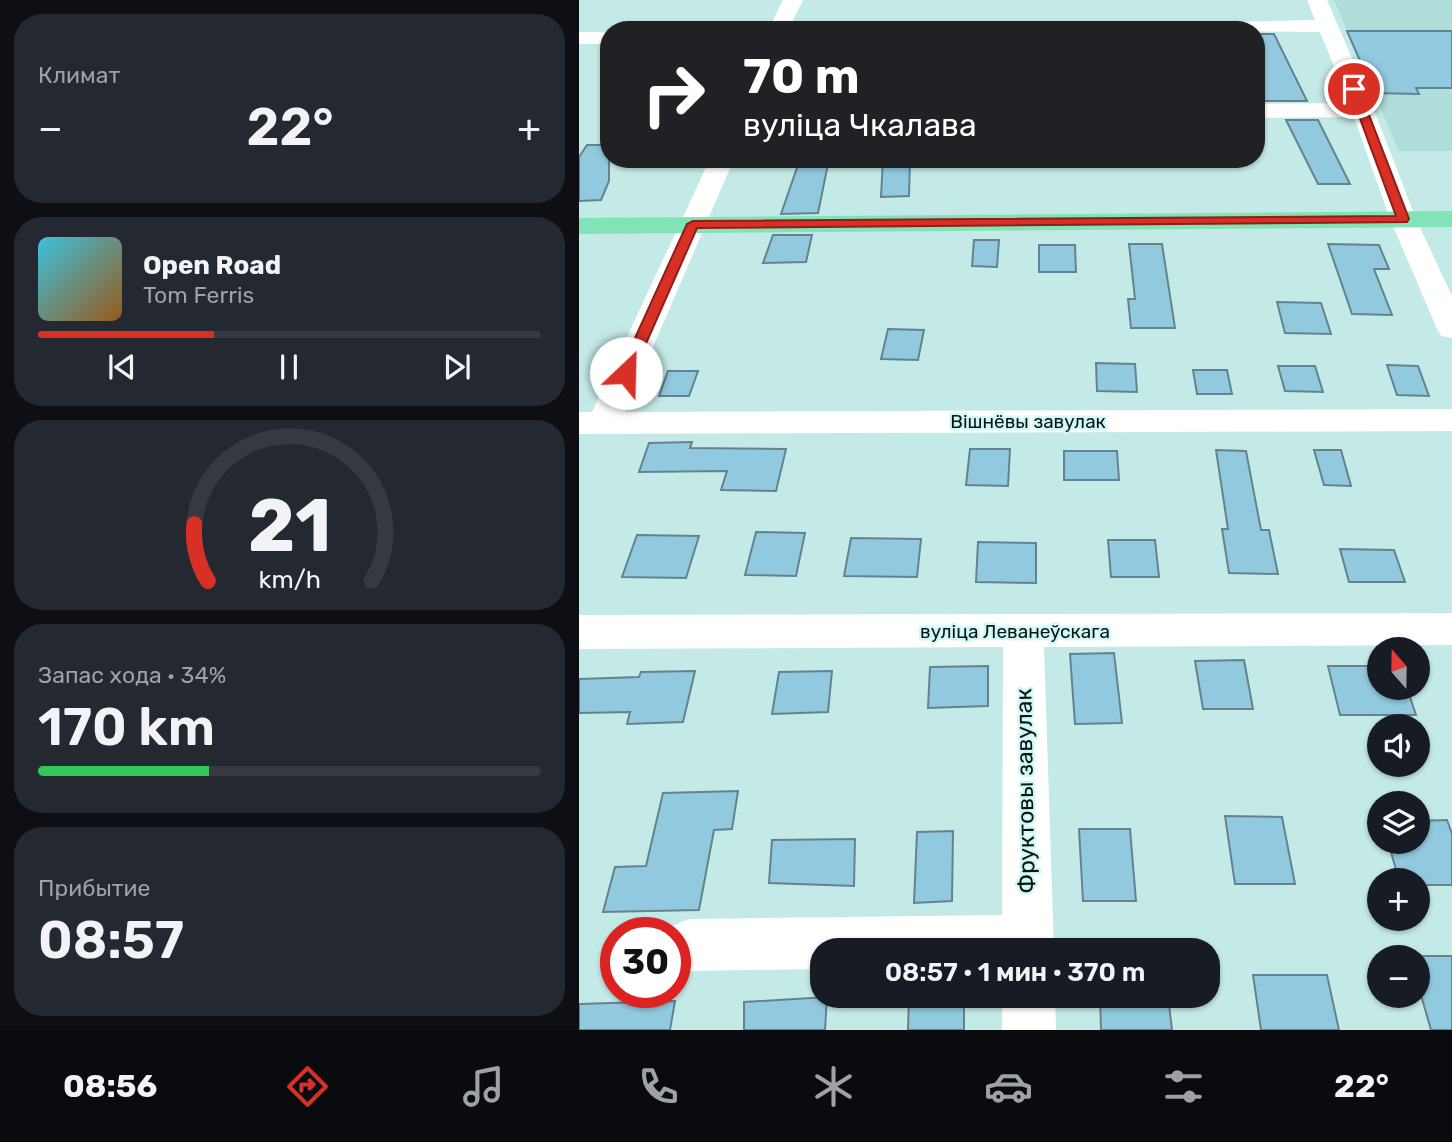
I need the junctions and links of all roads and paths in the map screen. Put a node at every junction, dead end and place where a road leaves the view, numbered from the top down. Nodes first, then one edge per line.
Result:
1 (793, 0) edge
2 (1317, 0) edge
3 (782, 21) edge
4 (1327, 26) junction
5 (1265, 27) edge
6 (579, 38) edge
7 (600, 38) edge
8 (1363, 110) junction
9 (1265, 111) edge
10 (718, 168) edge
11 (1403, 219) junction
12 (1452, 219) edge
13 (693, 224) junction
14 (579, 226) edge
15 (1452, 329) edge
16 (1452, 420) edge
17 (591, 422) edge
18 (1452, 629) edge
19 (1023, 631) junction
20 (579, 632) edge
21 (1028, 938) edge
22 (691, 945) edge
23 (810, 945) edge
24 (1029, 1008) edge
25 (1029, 1030) edge

1 - 3 street
2 - 4 street
4 - 5 street
4 - 8 street
6 - 7 street
8 - 9 street
8 - 11 street
10 - 13 street
11 - 12 main road
11 - 13 main road
11 - 15 street
13 - 14 main road
13 - 17 street
16 - 17 street, Вішнёвы завулак
18 - 19 street, вуліца Леванеўскага
19 - 20 street, вуліца Леванеўскага
19 - 21 street, Фруктовы завулак
22 - 23 street
24 - 25 street

